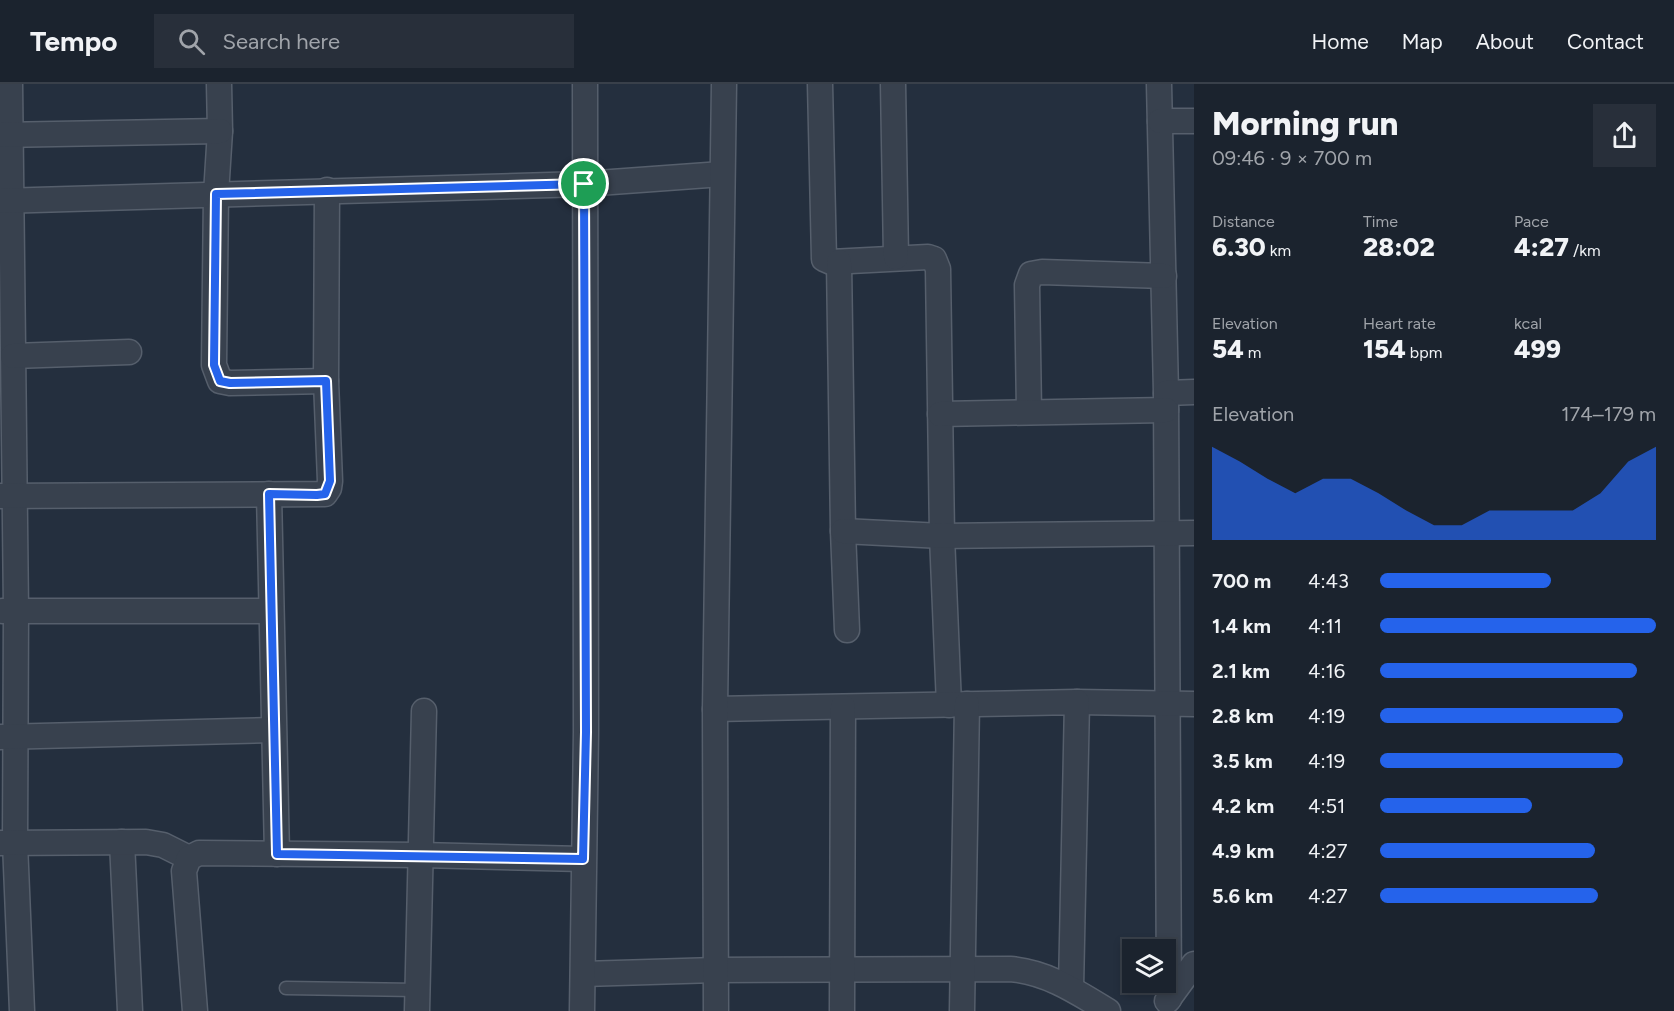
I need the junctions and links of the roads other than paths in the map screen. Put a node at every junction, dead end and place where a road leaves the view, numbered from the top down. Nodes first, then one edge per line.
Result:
1 (10, 84) edge
2 (219, 84) edge
3 (585, 84) edge
4 (724, 84) edge
5 (820, 84) edge
6 (893, 84) edge
7 (1159, 84) edge
8 (1160, 121) junction
9 (1194, 121) edge
10 (220, 131) junction
11 (5, 135) edge
12 (722, 174) junction
13 (584, 184) junction
14 (327, 190) junction
15 (216, 194) junction
16 (5, 201) edge
17 (896, 257) junction
18 (839, 262) junction
19 (1164, 276) junction
20 (129, 352) dead end
21 (13, 356) junction
22 (326, 381) junction
23 (1194, 392) edge
24 (1166, 402) junction
25 (1029, 412) junction
26 (940, 414) junction
27 (269, 494) junction
28 (7, 496) edge
29 (843, 531) junction
30 (1165, 533) junction
31 (1194, 533) edge
32 (942, 536) junction
33 (8, 611) edge
34 (271, 612) junction
35 (847, 630) dead end
36 (1077, 702) junction
37 (1167, 704) junction
38 (1194, 704) edge
39 (958, 705) junction
40 (843, 707) junction
41 (715, 710) junction
42 (424, 711) dead end
43 (273, 730) junction
44 (8, 737) edge
45 (122, 842) junction
46 (8, 843) edge
47 (277, 854) junction
48 (421, 855) junction
49 (189, 858) junction
50 (583, 859) junction
51 (1194, 964) edge
52 (961, 969) junction
53 (716, 970) junction
54 (842, 970) junction
55 (583, 974) junction
56 (286, 988) dead end
57 (1071, 988) junction
58 (417, 1000) edge
59 (1164, 1005) edge
60 (22, 1011) edge
61 (130, 1011) edge
62 (195, 1011) edge
63 (582, 1011) edge
64 (716, 1011) edge
65 (842, 1011) edge
66 (962, 1011) edge
67 (1108, 1011) edge

1 - 11 street
2 - 10 street
3 - 13 street
4 - 12 street
5 - 18 street
6 - 17 street
7 - 8 street
8 - 9 street
8 - 19 street
10 - 11 street
10 - 15 street
11 - 16 street
12 - 13 street
12 - 41 street
13 - 14 street
13 - 50 street
14 - 15 street
14 - 22 street
15 - 16 street
15 - 22 street
16 - 21 street
17 - 18 street
17 - 26 street
18 - 29 street
19 - 24 street
19 - 25 street
20 - 21 street
21 - 28 street
22 - 27 street
23 - 24 street
24 - 25 street
24 - 30 street
25 - 26 street
26 - 32 street
27 - 28 street
27 - 34 street
28 - 33 street
29 - 32 street
29 - 35 street
30 - 31 street
30 - 32 street
30 - 37 street
32 - 39 street
33 - 34 street
33 - 44 street
34 - 43 street
36 - 37 street
36 - 39 street
36 - 57 street
37 - 38 street
37 - 59 street
39 - 40 street
39 - 52 street
40 - 41 street
40 - 54 street
41 - 53 street
42 - 48 street
43 - 44 street
43 - 47 street
44 - 46 street
45 - 46 street
45 - 49 street
45 - 61 street
46 - 60 street
47 - 48 street
47 - 49 street
48 - 50 street
48 - 58 street
49 - 62 street
50 - 55 street
51 - 59 street
52 - 54 street
52 - 57 street
52 - 66 street
53 - 54 street
53 - 55 street
53 - 64 street
54 - 65 street
55 - 63 street
56 - 58 lane
57 - 67 street

